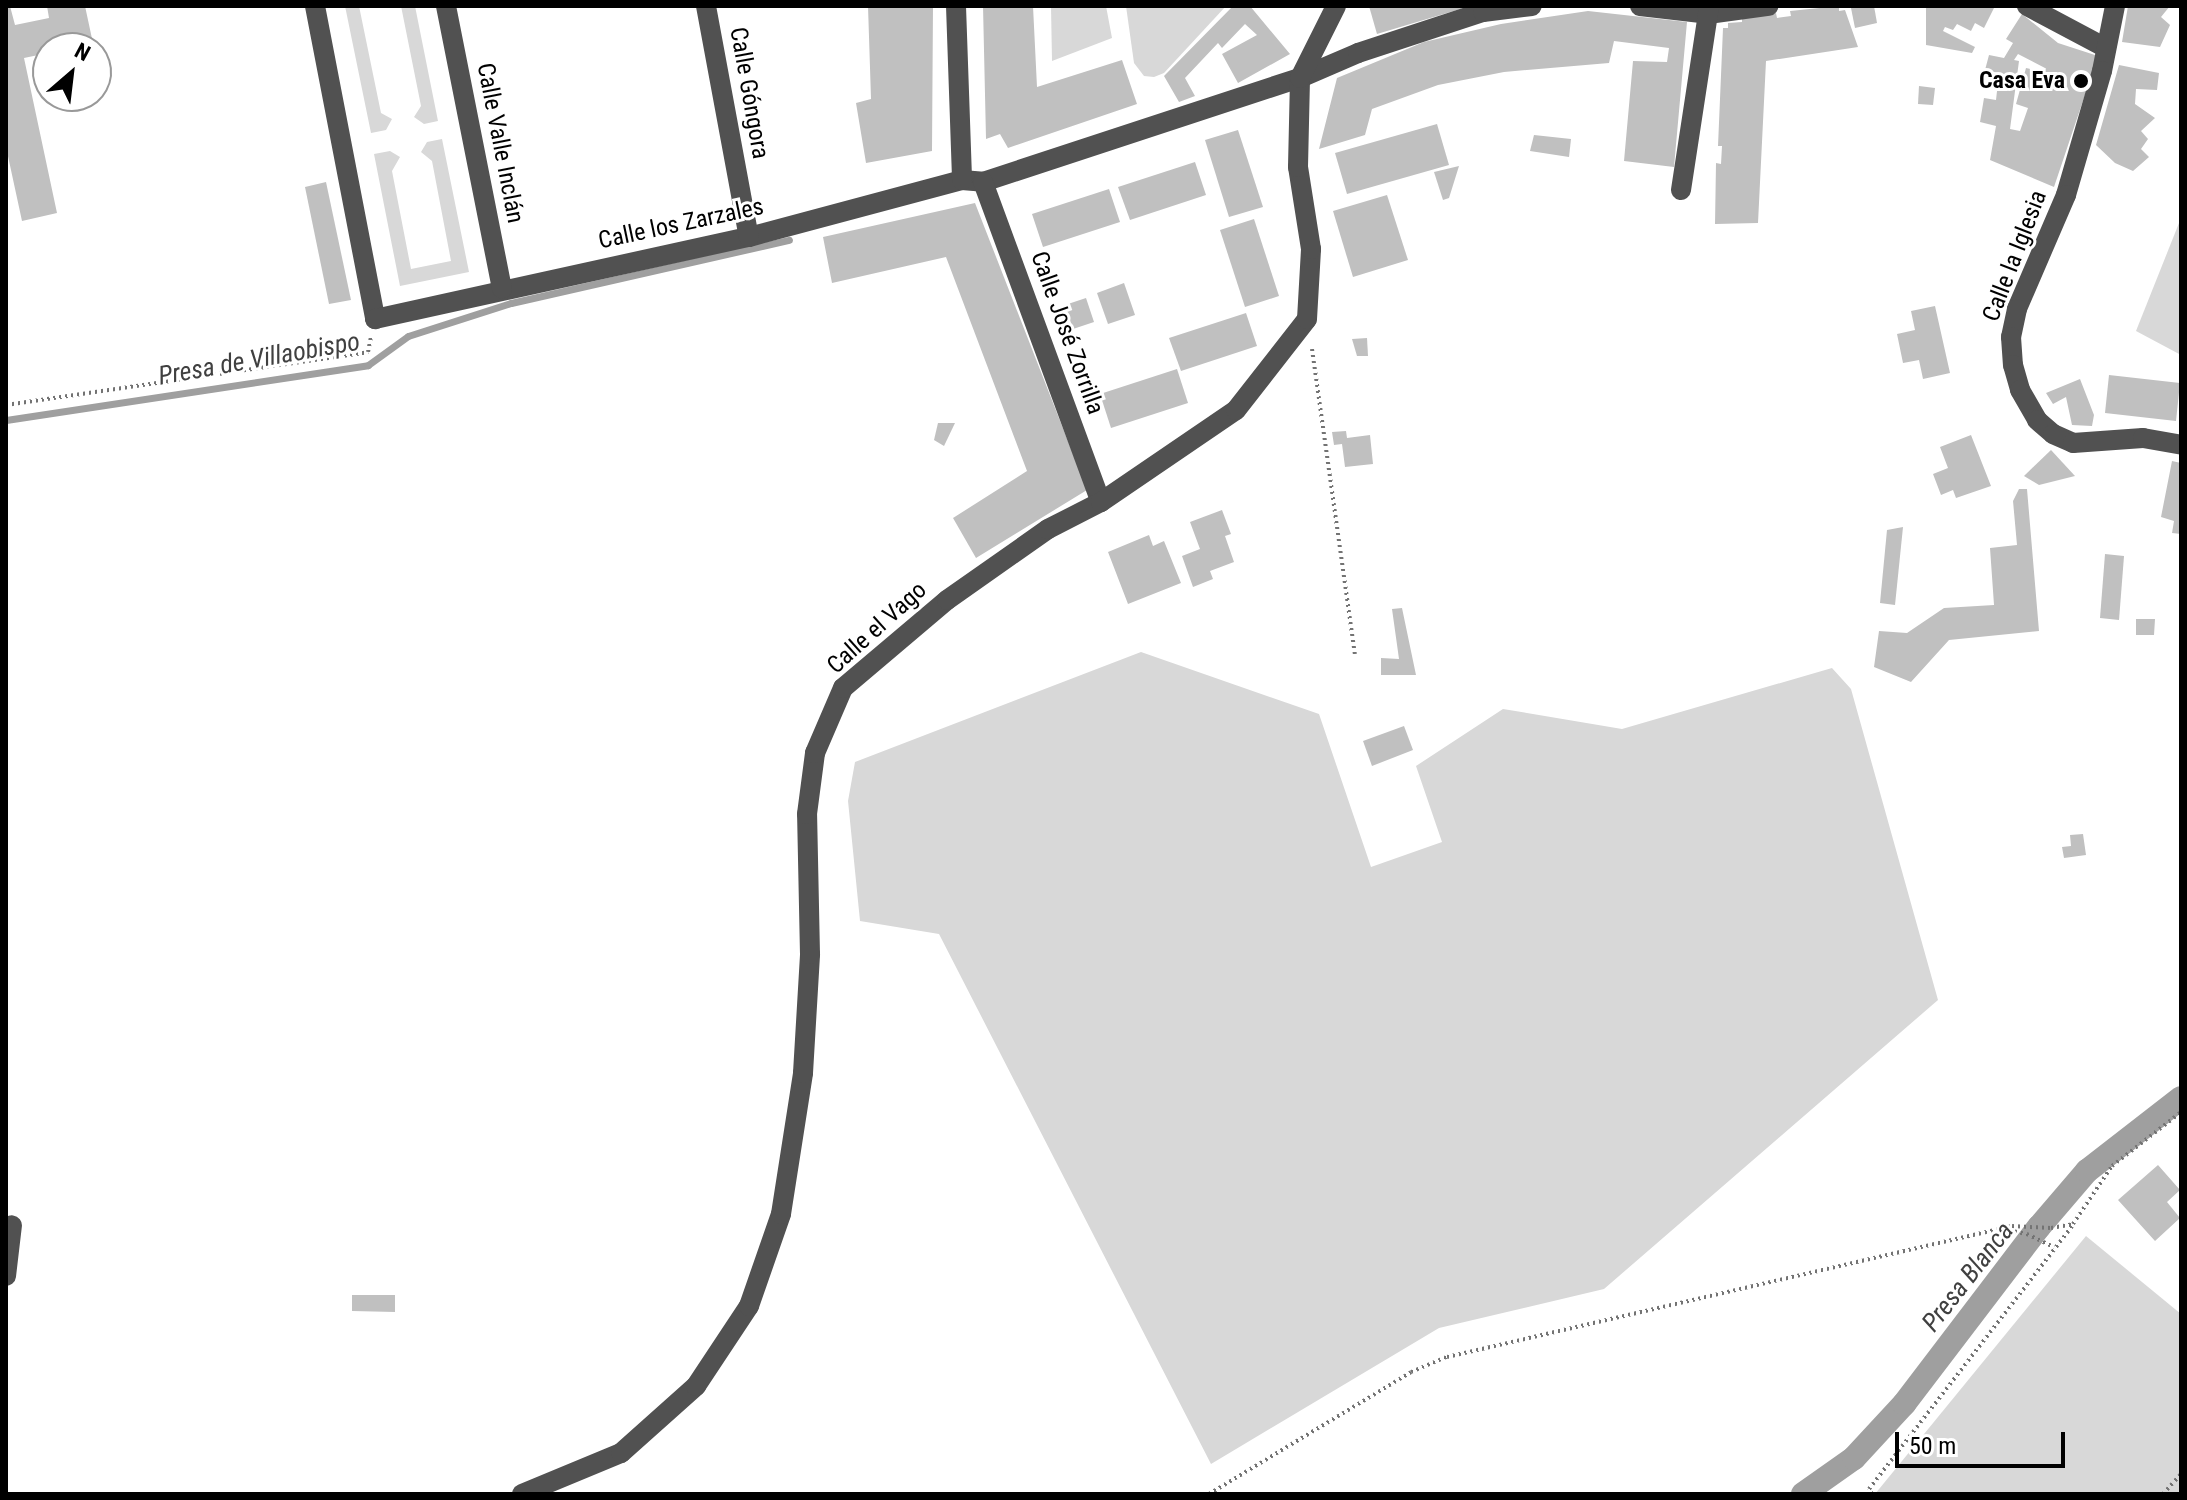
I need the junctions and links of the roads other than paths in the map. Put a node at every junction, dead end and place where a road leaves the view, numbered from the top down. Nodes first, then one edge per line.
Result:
1 (315, 6) edge
2 (446, 6) edge
3 (706, 6) edge
4 (956, 6) edge
5 (1336, 6) edge
6 (1532, 6) edge
7 (1640, 6) edge
8 (1768, 6) edge
9 (2027, 6) edge
10 (2115, 6) edge
11 (1708, 10) edge
12 (2106, 48) junction
13 (1300, 78) junction
14 (962, 180) junction
15 (983, 182) junction
16 (1681, 190) dead end
17 (749, 237) junction
18 (502, 289) junction
19 (2181, 445) edge
20 (1101, 502) junction
21 (12, 1225) dead end
22 (6, 1276) edge
23 (522, 1494) edge

1 - 18 street, Calle los Zarzales
2 - 18 street, Calle Valle Inclán
3 - 17 street, Calle Góngora
4 - 14 street
5 - 13 street
6 - 13 street, Calle los Zarzales
7 - 11 street
8 - 11 street
9 - 12 street
10 - 12 street, Calle la Iglesia
11 - 16 street
12 - 19 street, Calle la Iglesia
13 - 15 street, Calle los Zarzales
13 - 20 street, Calle el Vago
14 - 15 street, Calle los Zarzales
14 - 17 street, Calle los Zarzales
15 - 20 street, Calle José Zorrilla
17 - 18 street, Calle los Zarzales
20 - 23 street, Calle el Vago
21 - 22 street

